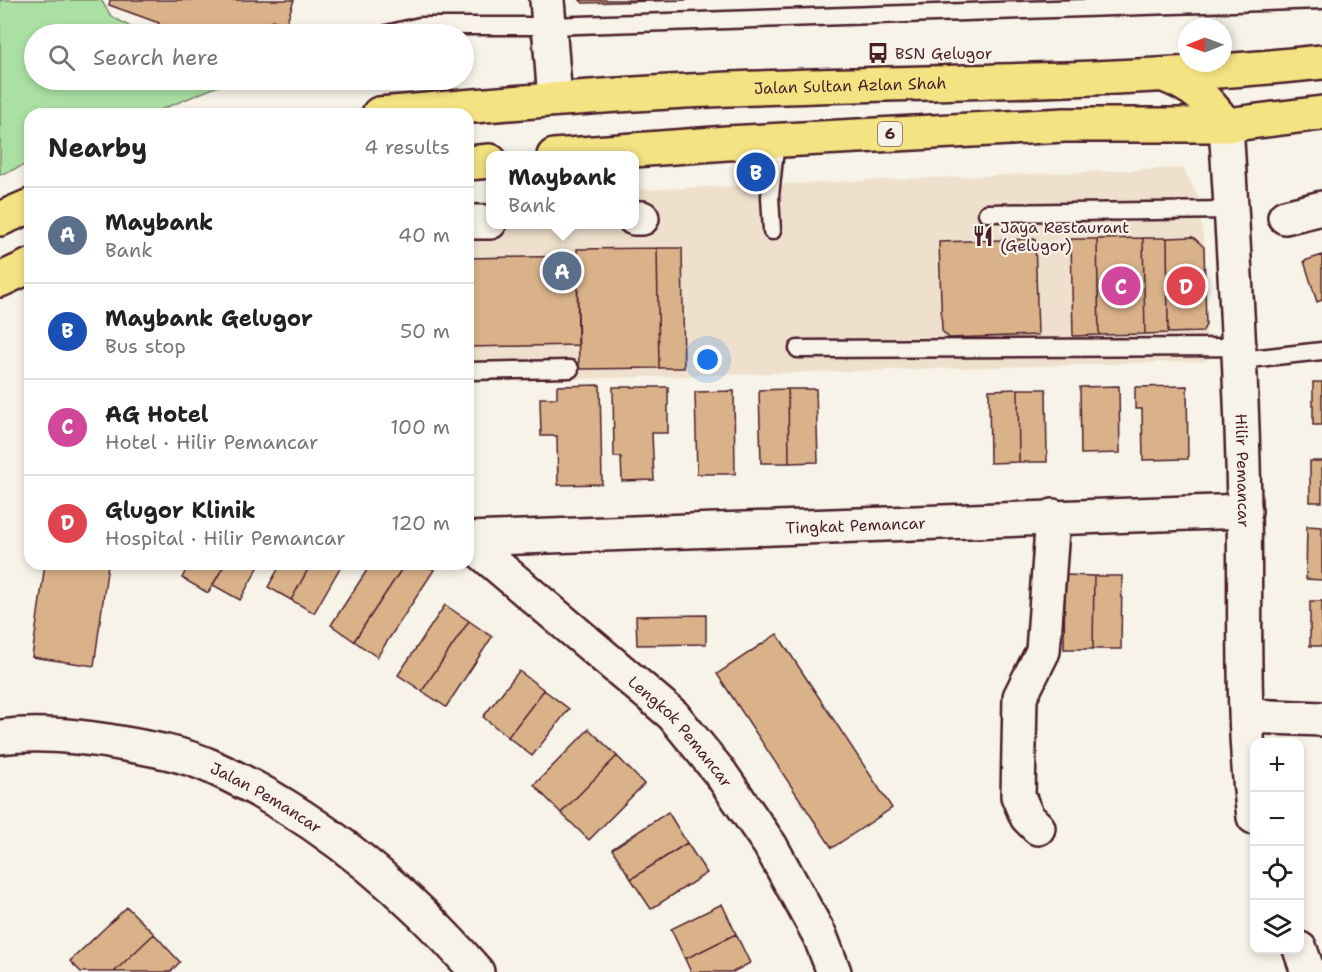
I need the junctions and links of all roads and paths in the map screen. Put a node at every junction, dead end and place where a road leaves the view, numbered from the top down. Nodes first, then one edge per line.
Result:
1 (1322, 0) edge
2 (1204, 2) edge
3 (1058, 4) edge
4 (811, 8) edge
5 (548, 13) edge
6 (440, 24) edge
7 (1322, 63) edge
8 (1256, 69) junction
9 (1164, 75) junction
10 (555, 99) junction
11 (449, 108) edge
12 (1322, 113) edge
13 (1226, 125) junction
14 (776, 140) junction
15 (635, 151) edge
16 (1322, 208) edge
17 (24, 209) edge
18 (1232, 210) junction
19 (987, 213) dead end
20 (1285, 217) dead end
21 (0, 219) edge
22 (772, 231) dead end
23 (24, 269) edge
24 (0, 280) edge
25 (798, 350) dead end
26 (1322, 351) edge
27 (1240, 354) junction
28 (570, 369) dead end
29 (474, 371) edge
30 (1245, 511) junction
31 (1053, 516) junction
32 (474, 540) edge
33 (474, 545) edge
34 (1247, 716) junction
35 (1322, 719) edge
36 (0, 737) edge
37 (1251, 792) edge
38 (1038, 828) dead end
39 (1301, 954) edge
40 (477, 972) edge
41 (834, 972) edge
42 (1308, 972) edge

1 - 2 lane
2 - 3 lane
3 - 4 lane
4 - 5 lane
5 - 6 lane
5 - 10 street
7 - 8 highway, Jalan Sultan Azlan Shah
8 - 9 highway, Jalan Sultan Azlan Shah
8 - 13 highway
9 - 10 highway, Jalan Sultan Azlan Shah
9 - 13 highway
10 - 11 highway, Jalan Sultan Azlan Shah
12 - 13 highway, 6
13 - 14 highway, 6
13 - 18 street, Hilir Pemancar
14 - 15 highway, 6
14 - 22 lane
16 - 20 street
17 - 21 highway
18 - 19 lane
18 - 27 street, Hilir Pemancar
23 - 24 highway
25 - 27 lane
26 - 27 lane
27 - 30 street, Hilir Pemancar
28 - 29 lane
30 - 31 street, Tingkat Pemancar
30 - 34 street, Hilir Pemancar
31 - 32 street, Tingkat Pemancar
31 - 38 street
33 - 41 street, Lengkok Pemancar
34 - 35 street
34 - 37 street, Hilir Pemancar
36 - 40 street, Jalan Pemancar
39 - 42 street

